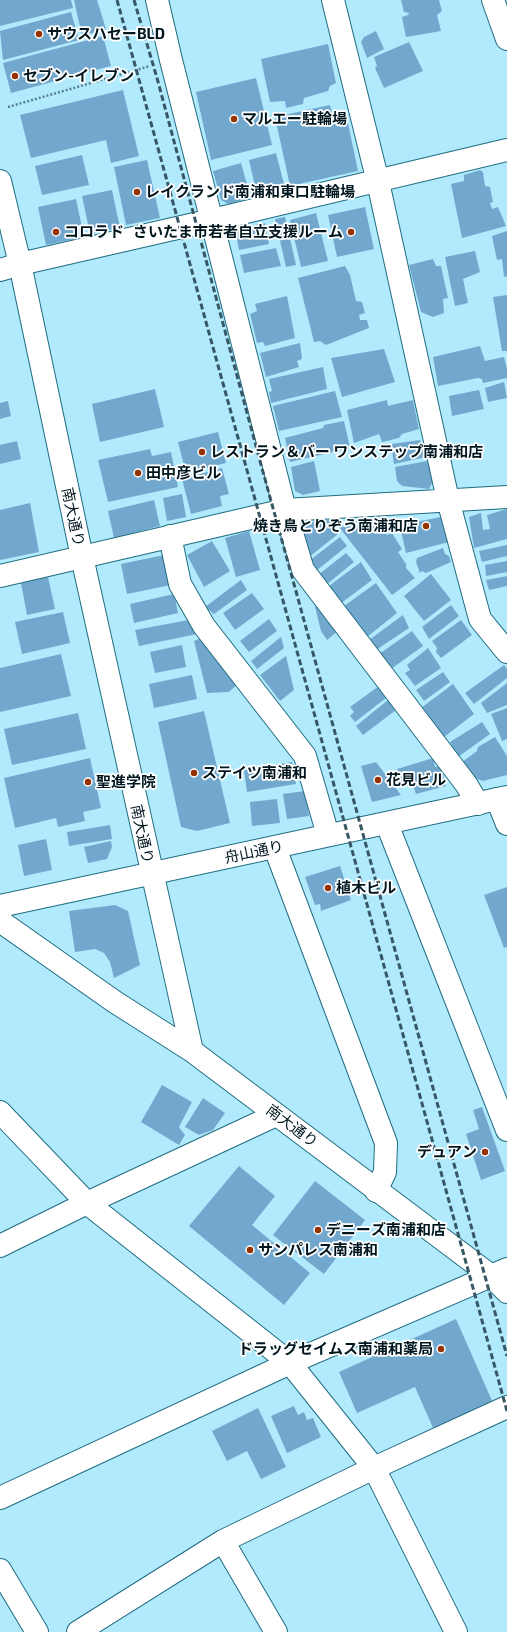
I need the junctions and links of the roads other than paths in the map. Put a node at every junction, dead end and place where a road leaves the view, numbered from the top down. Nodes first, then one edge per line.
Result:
1 (157, 0) edge
2 (333, 0) edge
3 (499, 7) edge
4 (507, 39) edge
5 (507, 150) edge
6 (0, 181) edge
7 (378, 182) junction
8 (212, 220) junction
9 (10, 267) edge
10 (507, 497) edge
11 (448, 500) junction
12 (284, 510) junction
13 (170, 536) junction
14 (82, 557) junction
15 (0, 576) edge
16 (507, 652) edge
17 (494, 800) edge
18 (387, 824) junction
19 (507, 824) edge
20 (328, 835) junction
21 (275, 848) junction
22 (151, 873) junction
23 (0, 906) edge
24 (0, 921) edge
25 (192, 1051) junction
26 (0, 1112) edge
27 (276, 1115) junction
28 (507, 1130) edge
29 (376, 1191) junction
30 (88, 1203) junction
31 (0, 1246) edge
32 (498, 1272) edge
33 (507, 1292) edge
34 (290, 1363) junction
35 (507, 1407) edge
36 (374, 1468) junction
37 (0, 1498) edge
38 (223, 1541) junction
39 (0, 1570) edge
40 (37, 1632) edge
41 (78, 1632) edge
42 (276, 1632) edge
43 (456, 1632) edge

1 - 8 street
2 - 7 street
3 - 4 street
5 - 7 street
6 - 9 street, 南大通り
7 - 8 street
7 - 11 street
8 - 9 street
8 - 12 street
9 - 14 street, 南大通り
10 - 11 street
11 - 12 street
11 - 16 street
12 - 13 street
12 - 17 street
13 - 14 street
13 - 20 street
14 - 15 street
14 - 22 street, 南大通り
17 - 18 street, 舟山通り
17 - 19 street
18 - 20 street, 舟山通り
18 - 28 street
20 - 21 street, 舟山通り
21 - 22 street, 舟山通り
21 - 29 street
22 - 23 street, 舟山通り
22 - 25 street, 南大通り
24 - 25 street
25 - 27 street, 南大通り
26 - 30 street
27 - 29 street, 南大通り
27 - 30 street
29 - 32 street, 南大通り
30 - 31 street
30 - 34 street
32 - 33 street, 南大通り
32 - 34 street
34 - 36 street
34 - 37 street
35 - 36 street
36 - 38 street
36 - 43 street
38 - 41 street
38 - 42 street
39 - 40 street

